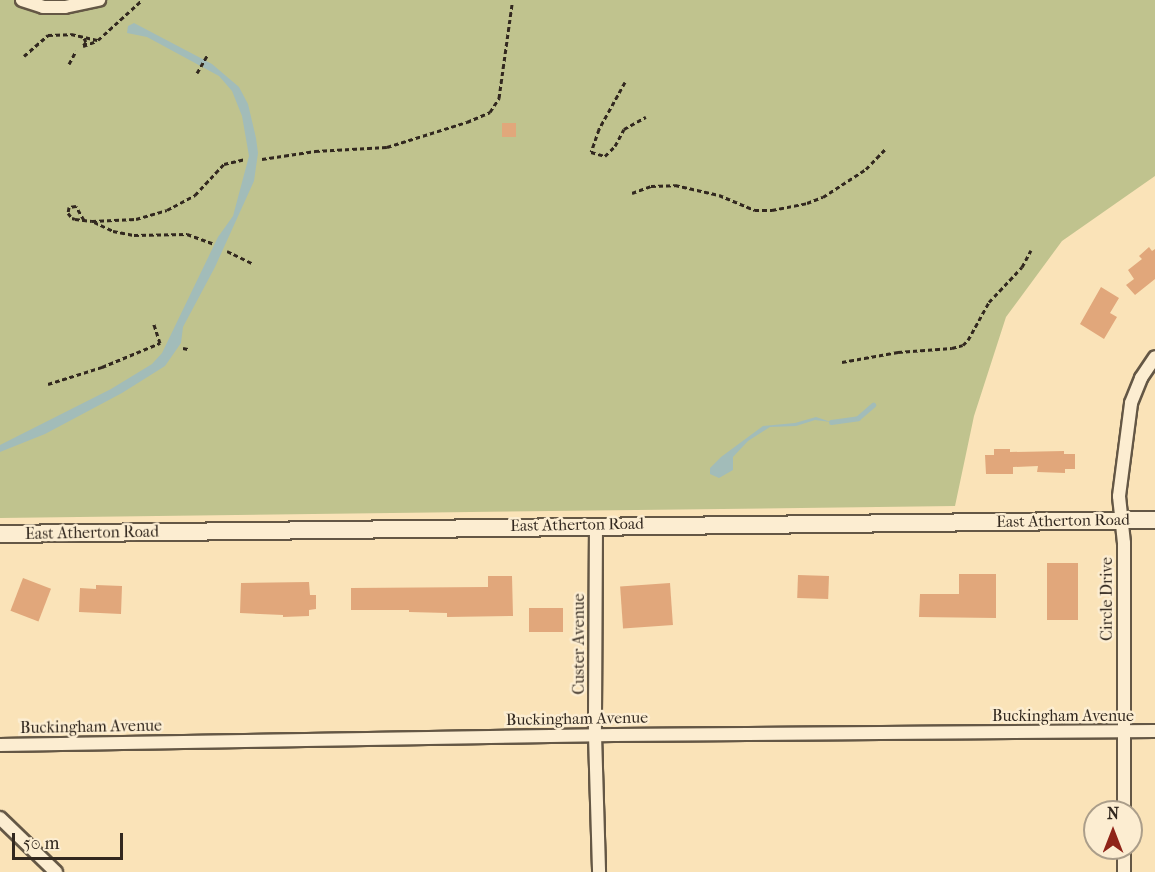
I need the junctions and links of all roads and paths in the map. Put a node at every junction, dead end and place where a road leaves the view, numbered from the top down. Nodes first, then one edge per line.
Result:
1 (22, 0) edge
2 (99, 0) edge
3 (142, 0) edge
4 (512, 4) dead end
5 (84, 38) junction
6 (98, 40) junction
7 (76, 51) dead end
8 (24, 56) dead end
9 (207, 56) dead end
10 (69, 64) dead end
11 (197, 73) dead end
12 (625, 82) dead end
13 (646, 117) dead end
14 (885, 149) dead end
15 (245, 159) dead end
16 (262, 159) dead end
17 (632, 193) dead end
18 (84, 220) junction
19 (92, 221) junction
20 (212, 243) dead end
21 (1031, 250) dead end
22 (227, 251) dead end
23 (252, 263) dead end
24 (154, 324) dead end
25 (183, 348) dead end
26 (188, 349) dead end
27 (1155, 357) edge
28 (842, 362) dead end
29 (48, 384) dead end
30 (1155, 520) edge
31 (1123, 521) junction
32 (596, 525) junction
33 (0, 534) edge
34 (1155, 731) edge
35 (1122, 732) junction
36 (595, 735) junction
37 (0, 745) edge
38 (1124, 800) edge
39 (0, 818) edge
40 (56, 872) edge
41 (599, 872) edge

1 - 2 street
3 - 6 path
4 - 16 path
5 - 6 path
5 - 6 path
5 - 8 path
7 - 10 path
9 - 11 path
12 - 13 path
14 - 17 path
15 - 19 path
18 - 18 path
18 - 19 path
19 - 20 path
21 - 28 path
22 - 23 path
24 - 29 path
25 - 26 path
27 - 31 street, Circle Drive
30 - 31 street, East Atherton Road
31 - 32 street, East Atherton Road
31 - 35 street, Circle Drive
32 - 33 street, East Atherton Road
32 - 36 street, Custer Avenue
34 - 35 street, Buckingham Avenue
35 - 36 street, Buckingham Avenue
35 - 38 street, Circle Drive
36 - 37 street, Buckingham Avenue
36 - 41 street, Custer Avenue
39 - 40 street

